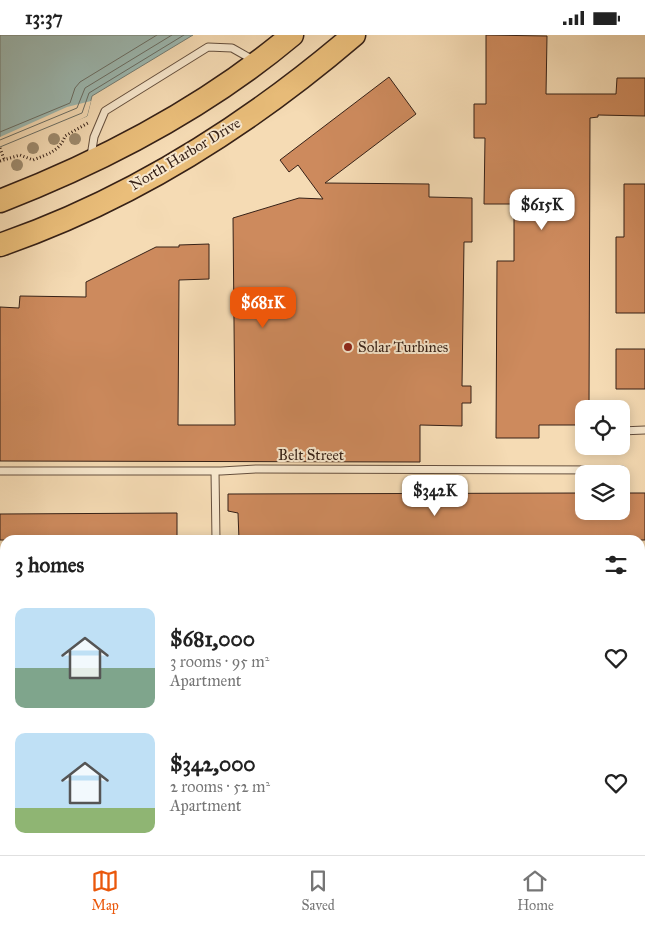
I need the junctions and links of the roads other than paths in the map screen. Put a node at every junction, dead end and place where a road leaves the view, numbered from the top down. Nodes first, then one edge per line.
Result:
1 (292, 35) edge
2 (354, 35) edge
3 (258, 62) junction
4 (91, 161) junction
5 (0, 201) edge
6 (0, 245) edge
7 (645, 430) edge
8 (630, 431) edge
9 (575, 470) edge
10 (0, 471) edge
11 (215, 471) junction
12 (216, 535) edge

1 - 3 main road
2 - 6 main road, North Harbor Drive
3 - 4 main road
3 - 4 lane
4 - 5 main road
7 - 8 lane
9 - 11 lane, Belt Street
10 - 11 lane, Belt Street
11 - 12 lane

